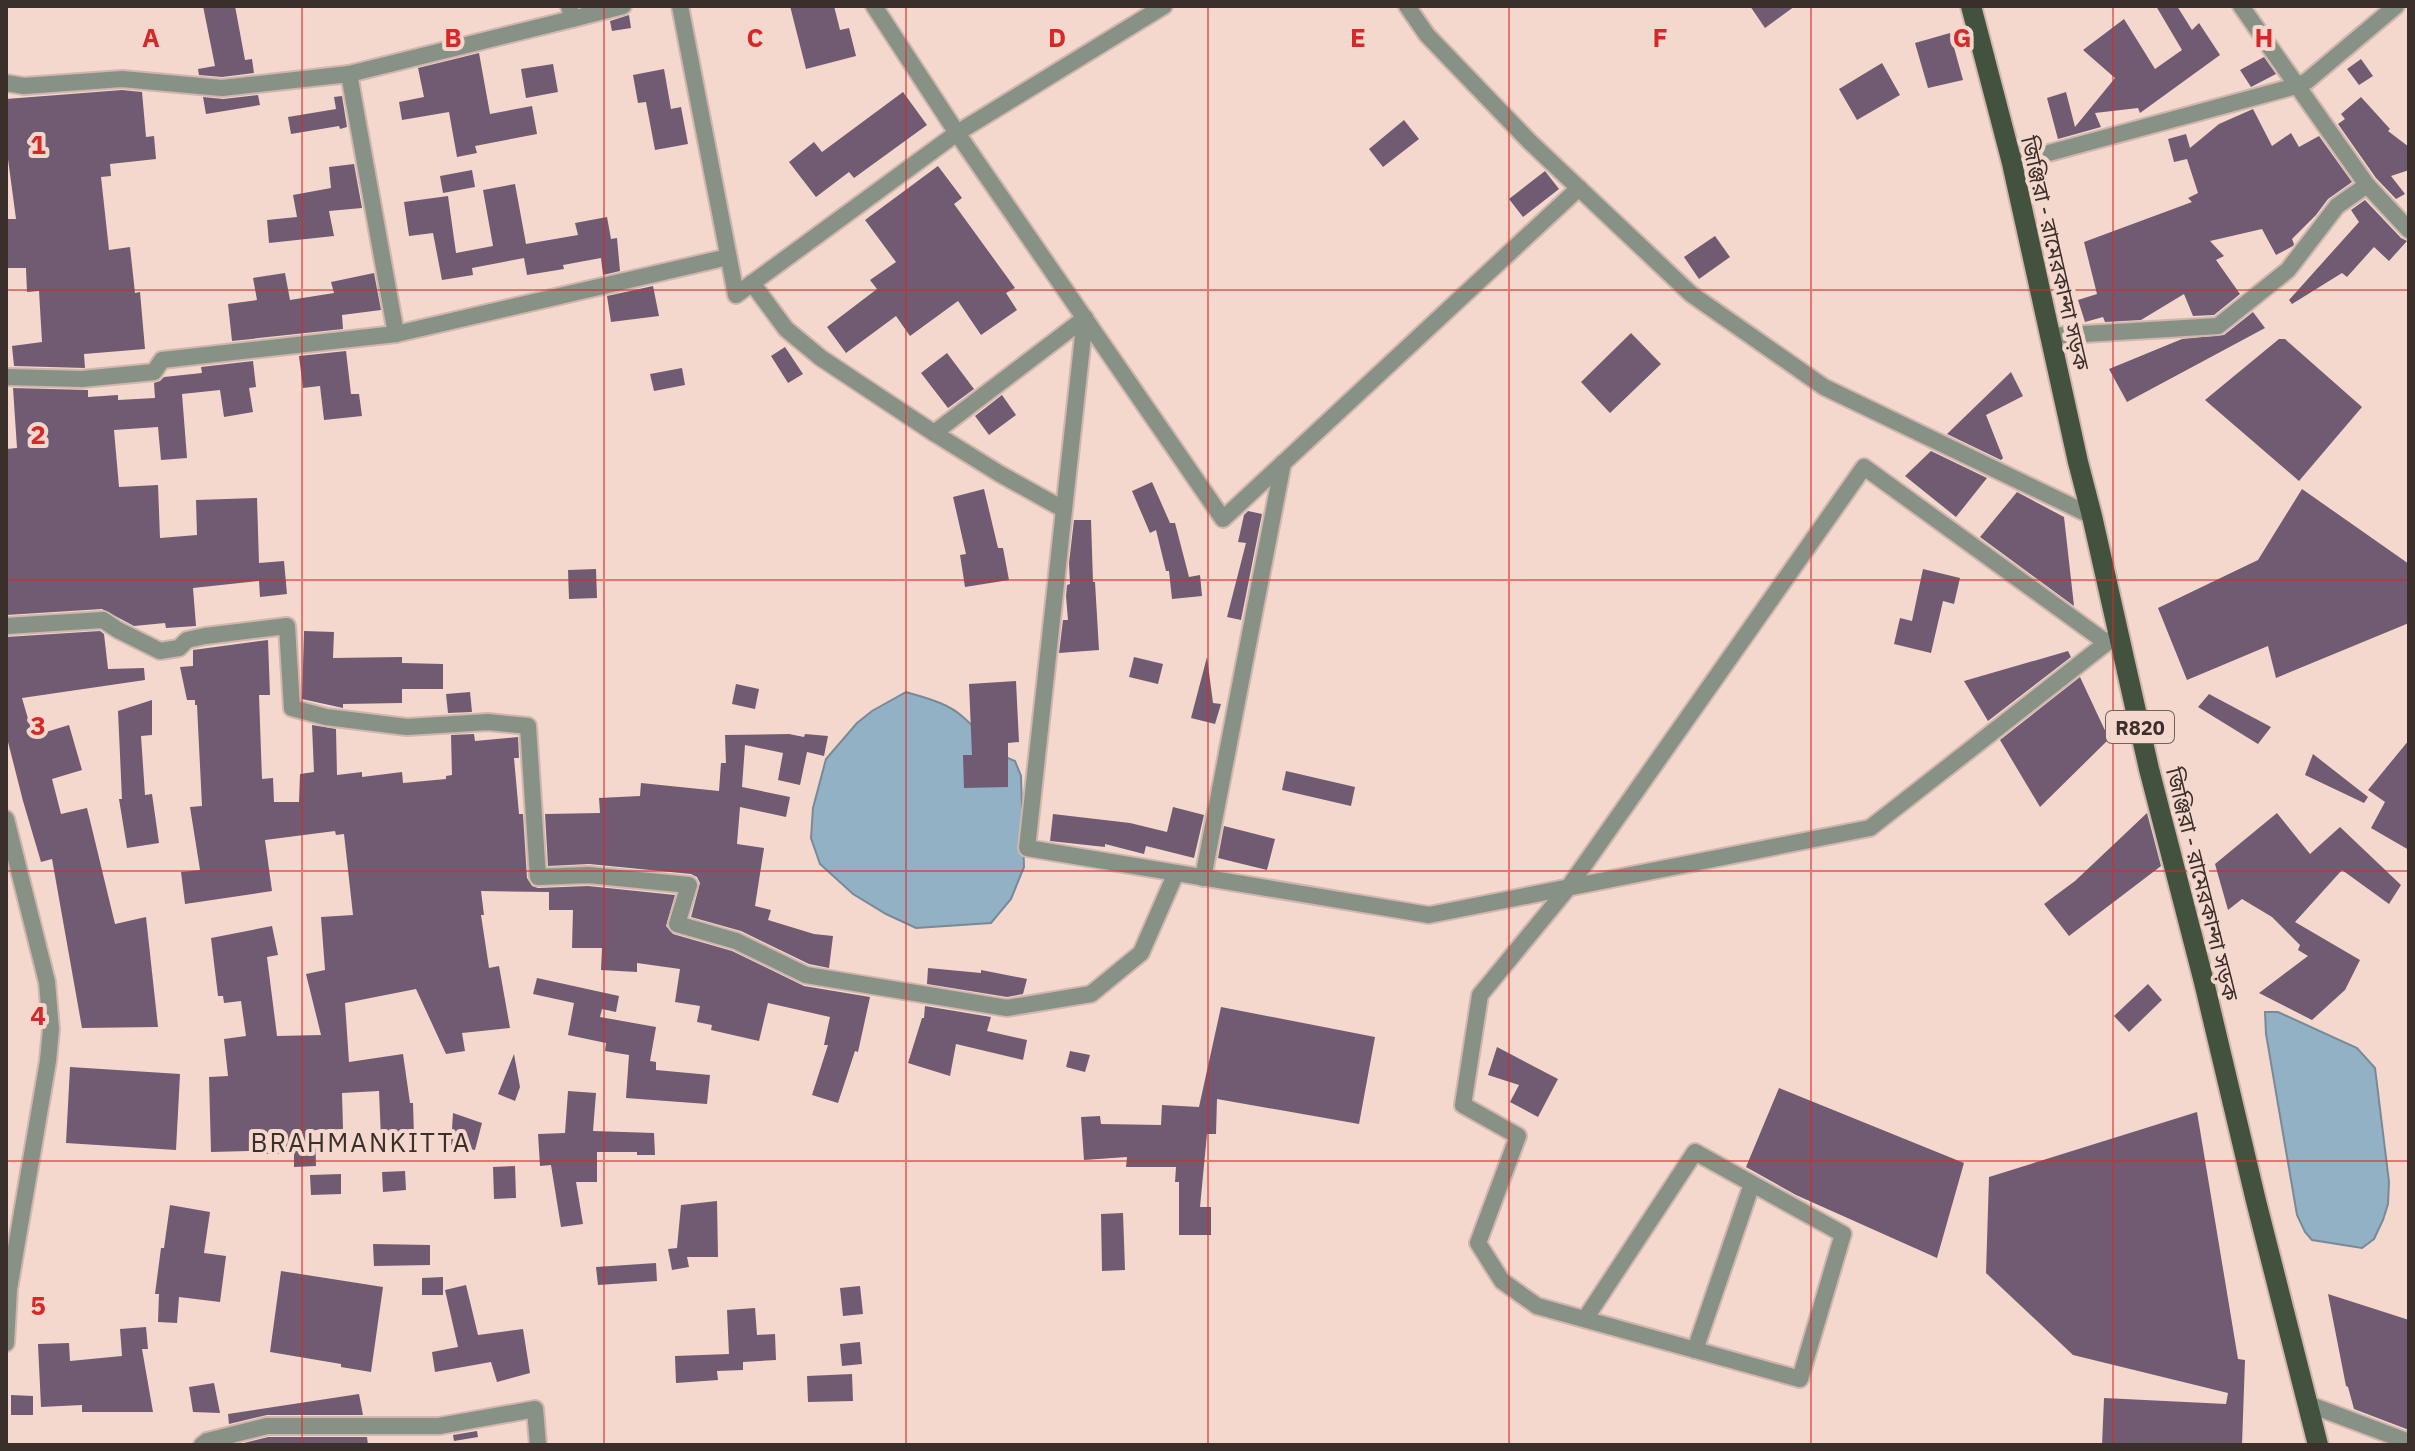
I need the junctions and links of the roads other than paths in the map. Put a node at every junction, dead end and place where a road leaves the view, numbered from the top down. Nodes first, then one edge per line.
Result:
1 (623, 6) edge
2 (680, 6) edge
3 (874, 6) edge
4 (1164, 6) edge
5 (1407, 6) edge
6 (1971, 6) edge
7 (2241, 6) edge
8 (2396, 6) edge
9 (570, 13) edge
10 (349, 74) junction
11 (6, 83) edge
12 (2296, 86) junction
13 (957, 133) junction
14 (2012, 163) junction
15 (2367, 185) junction
16 (1579, 188) junction
17 (2409, 230) edge
18 (728, 257) junction
19 (752, 283) junction
20 (1085, 318) junction
21 (396, 334) junction
22 (2050, 336) junction
23 (6, 377) edge
24 (934, 433) junction
25 (1283, 463) junction
26 (1063, 509) junction
27 (2092, 516) junction
28 (6, 626) edge
29 (2112, 638) junction
30 (6, 819) edge
31 (1176, 873) junction
32 (1203, 878) junction
33 (1568, 888) junction
34 (1752, 1184) junction
35 (11, 1254) edge
36 (1585, 1319) junction
37 (6, 1343) edge
38 (1695, 1350) junction
39 (2308, 1404) junction
40 (2409, 1442) edge
41 (202, 1445) edge
42 (538, 1445) edge
43 (2318, 1445) edge

1 - 9 street
2 - 18 street
3 - 13 street
4 - 13 street
5 - 16 street
6 - 14 main road, জিঞ্জিরা - রামেরকান্দা সড়ক / R820
7 - 12 street
8 - 12 street
9 - 10 street
10 - 11 street
10 - 21 street
12 - 14 street
12 - 15 street
13 - 19 street
13 - 20 street
14 - 22 main road, জিঞ্জিরা - রামেরকান্দা সড়ক / R820
15 - 17 street
15 - 22 street
16 - 25 street
16 - 27 street
18 - 19 street
18 - 21 street
19 - 24 street
20 - 24 street
20 - 25 street
20 - 26 street
21 - 23 street
22 - 27 main road, জিঞ্জিরা - রামেরকান্দা সড়ক / R820
24 - 26 street
25 - 32 street
26 - 31 street
27 - 29 main road, জিঞ্জিরা - রামেরকান্দা সড়ক / R820
28 - 31 street
29 - 33 street
29 - 33 street
29 - 39 main road, জিঞ্জিরা - রামেরকান্দা সড়ক / R820
30 - 35 street
31 - 32 street
32 - 33 street
33 - 36 street
34 - 36 street
34 - 38 street
34 - 38 street
35 - 37 street
36 - 38 street
39 - 40 street
39 - 43 main road, জিঞ্জিরা - রামেরকান্দা সড়ক / R820
41 - 42 street

